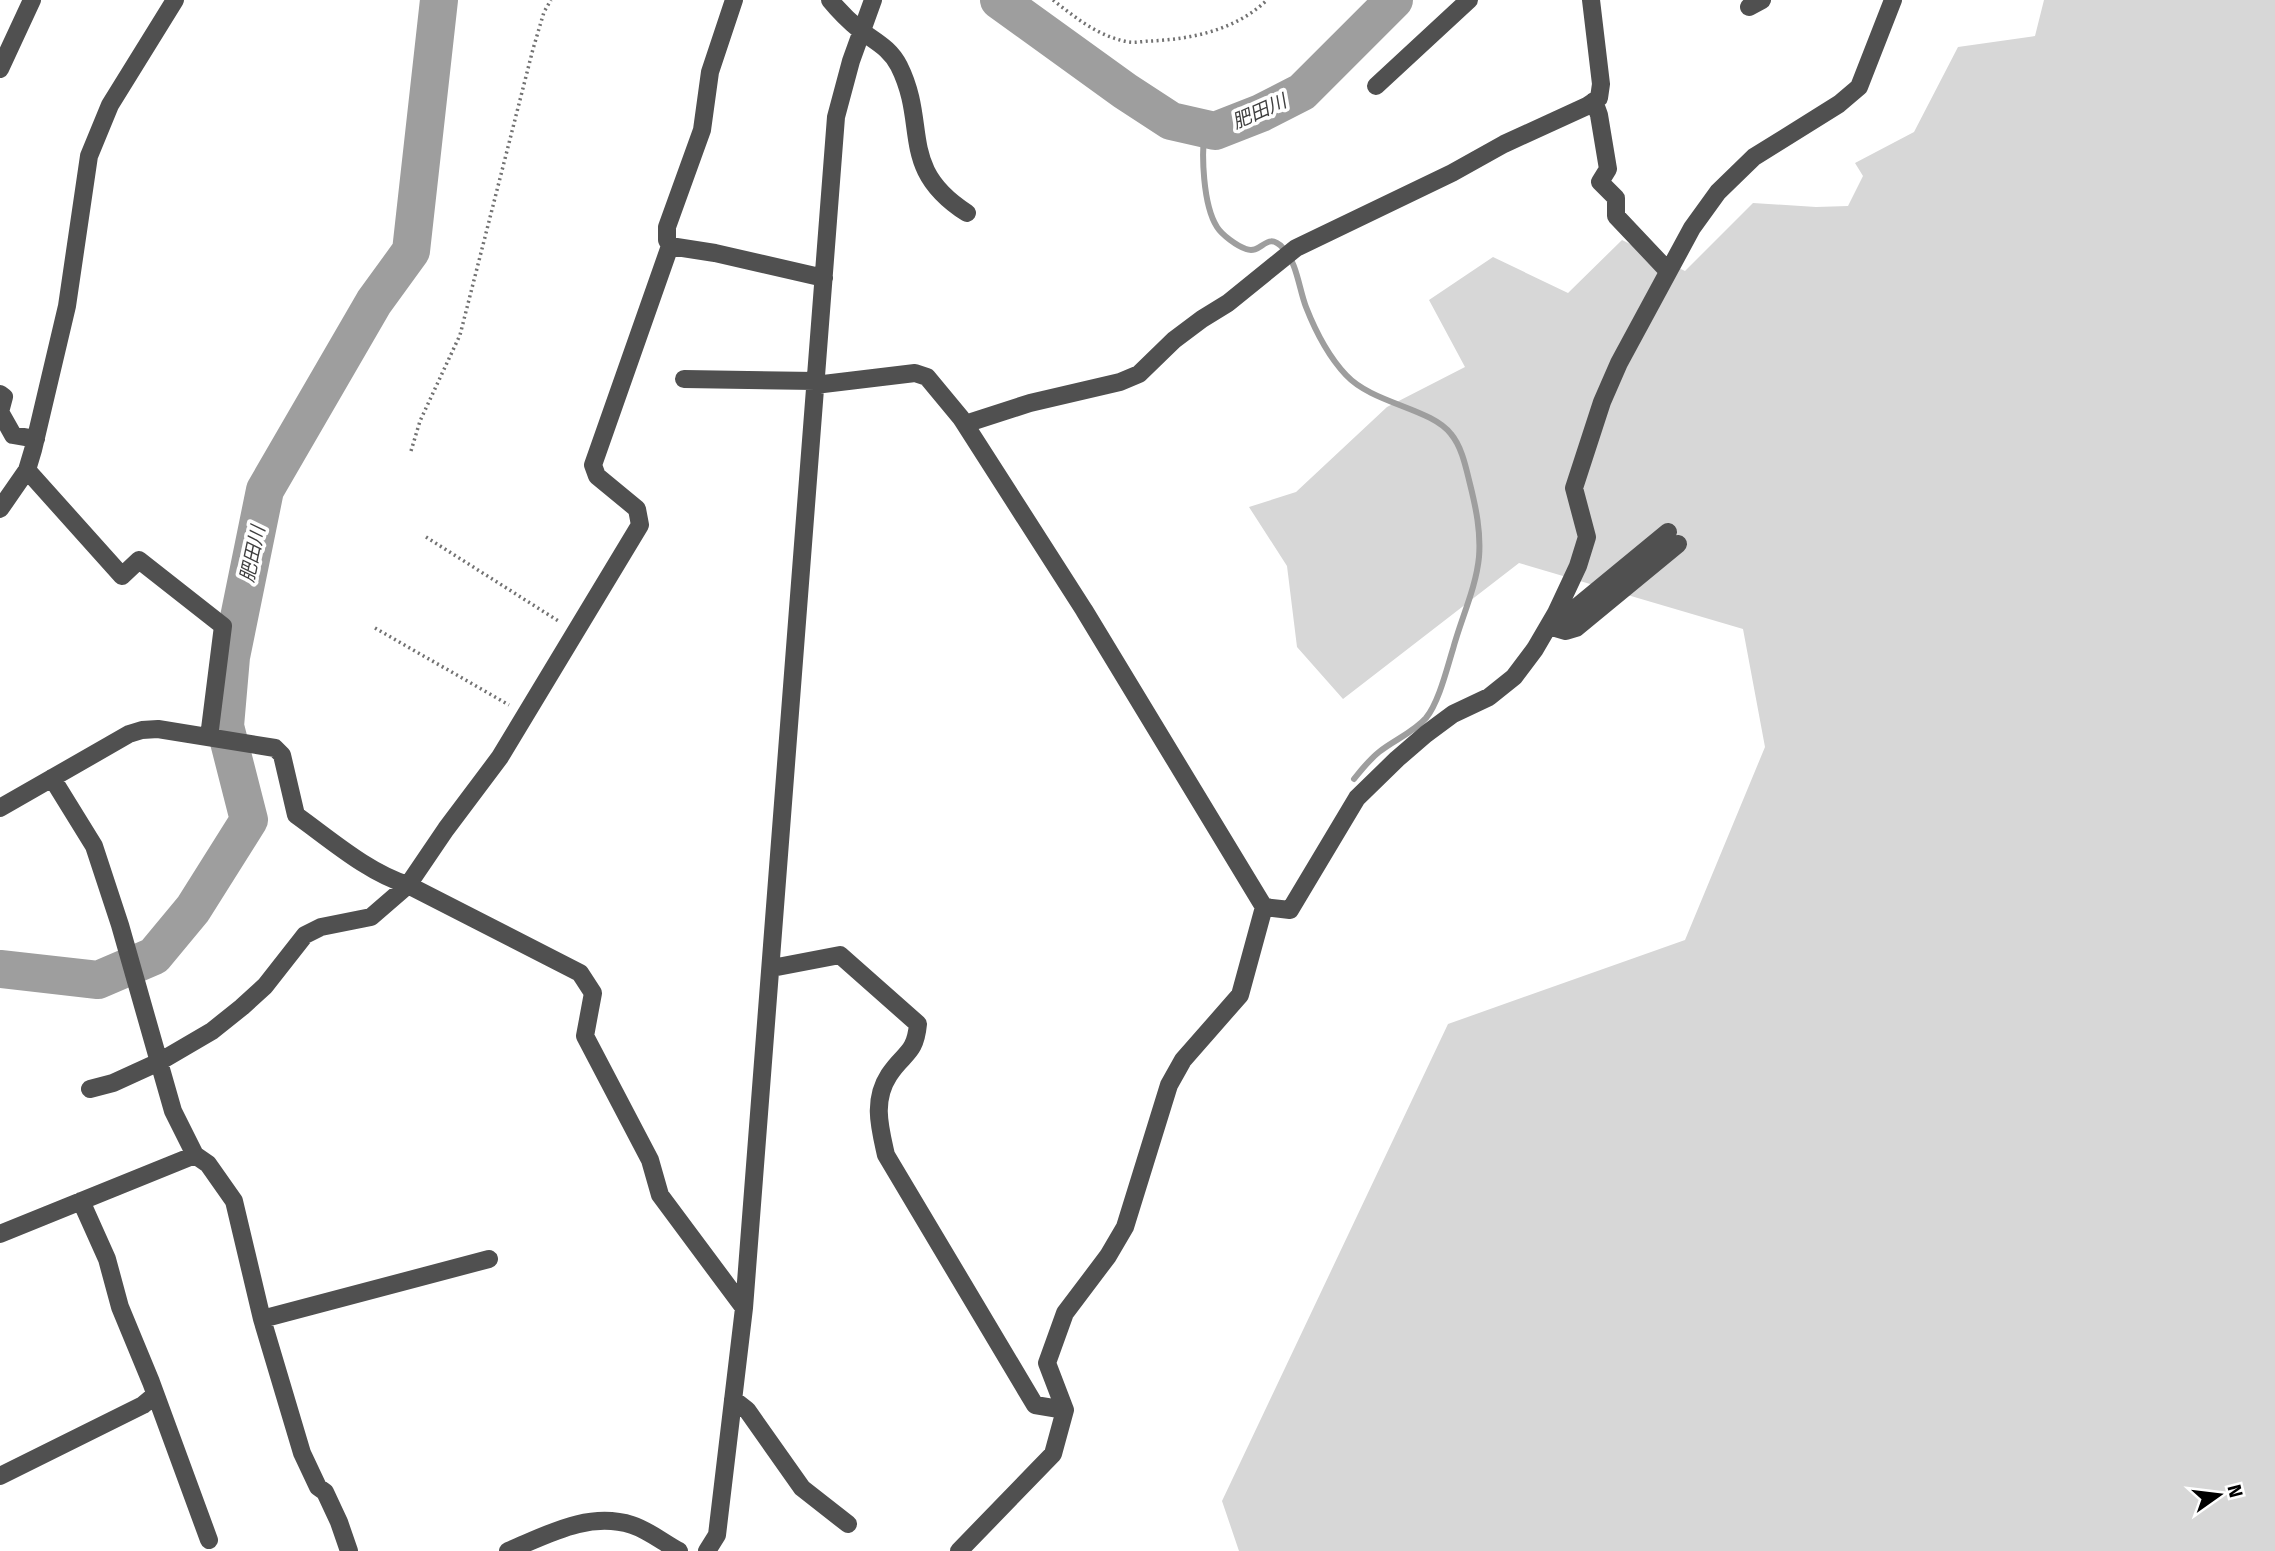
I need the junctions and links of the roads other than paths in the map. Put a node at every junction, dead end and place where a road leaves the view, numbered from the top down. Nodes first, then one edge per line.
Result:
1 (32, 0) edge
2 (175, 0) edge
3 (734, 0) edge
4 (830, 0) edge
5 (873, 0) edge
6 (1469, 0) edge
7 (1591, 0) edge
8 (1893, 0) edge
9 (862, 31) junction
10 (0, 69) edge
11 (1376, 86) dead end
12 (1594, 101) junction
13 (967, 213) dead end
14 (670, 246) junction
15 (1668, 271) junction
16 (824, 278) junction
17 (684, 379) dead end
18 (815, 383) junction
19 (0, 394) edge
20 (0, 412) edge
21 (961, 418) junction
22 (36, 439) junction
23 (27, 470) junction
24 (0, 509) edge
25 (1673, 538) dead end
26 (1552, 621) junction
27 (210, 737) junction
28 (52, 778) junction
29 (0, 808) edge
30 (408, 885) junction
31 (1264, 906) junction
32 (772, 968) junction
33 (159, 1062) junction
34 (90, 1089) dead end
35 (195, 1155) junction
36 (80, 1201) junction
37 (0, 1234) edge
38 (489, 1259) dead end
39 (744, 1308) junction
40 (262, 1319) junction
41 (155, 1395) junction
42 (733, 1399) junction
43 (1065, 1410) junction
44 (0, 1476) edge
45 (848, 1524) dead end
46 (209, 1540) dead end
47 (349, 1551) edge
48 (508, 1551) edge
49 (679, 1551) edge
50 (707, 1551) edge
51 (959, 1551) edge

1 - 10 street
2 - 22 street
3 - 14 street
4 - 9 street
5 - 9 street
6 - 11 street
7 - 12 street
8 - 15 street
9 - 13 street
9 - 16 street
12 - 15 street
12 - 21 street
14 - 16 street
14 - 30 street
15 - 26 street
16 - 18 street
17 - 18 street
18 - 21 street
18 - 32 street
19 - 20 street
20 - 22 street
21 - 31 street
22 - 23 street
23 - 24 street
23 - 27 street
25 - 26 street
26 - 31 street
27 - 28 street
27 - 30 street
28 - 29 street
28 - 33 street
30 - 33 street
30 - 39 street
31 - 43 street
32 - 39 street
32 - 43 street
33 - 34 street
33 - 35 street
35 - 36 street
35 - 40 street
36 - 37 street
36 - 41 street
38 - 40 street
39 - 42 street
40 - 47 street
41 - 44 street
41 - 46 street
42 - 45 street
42 - 50 street
43 - 51 street
48 - 49 street

